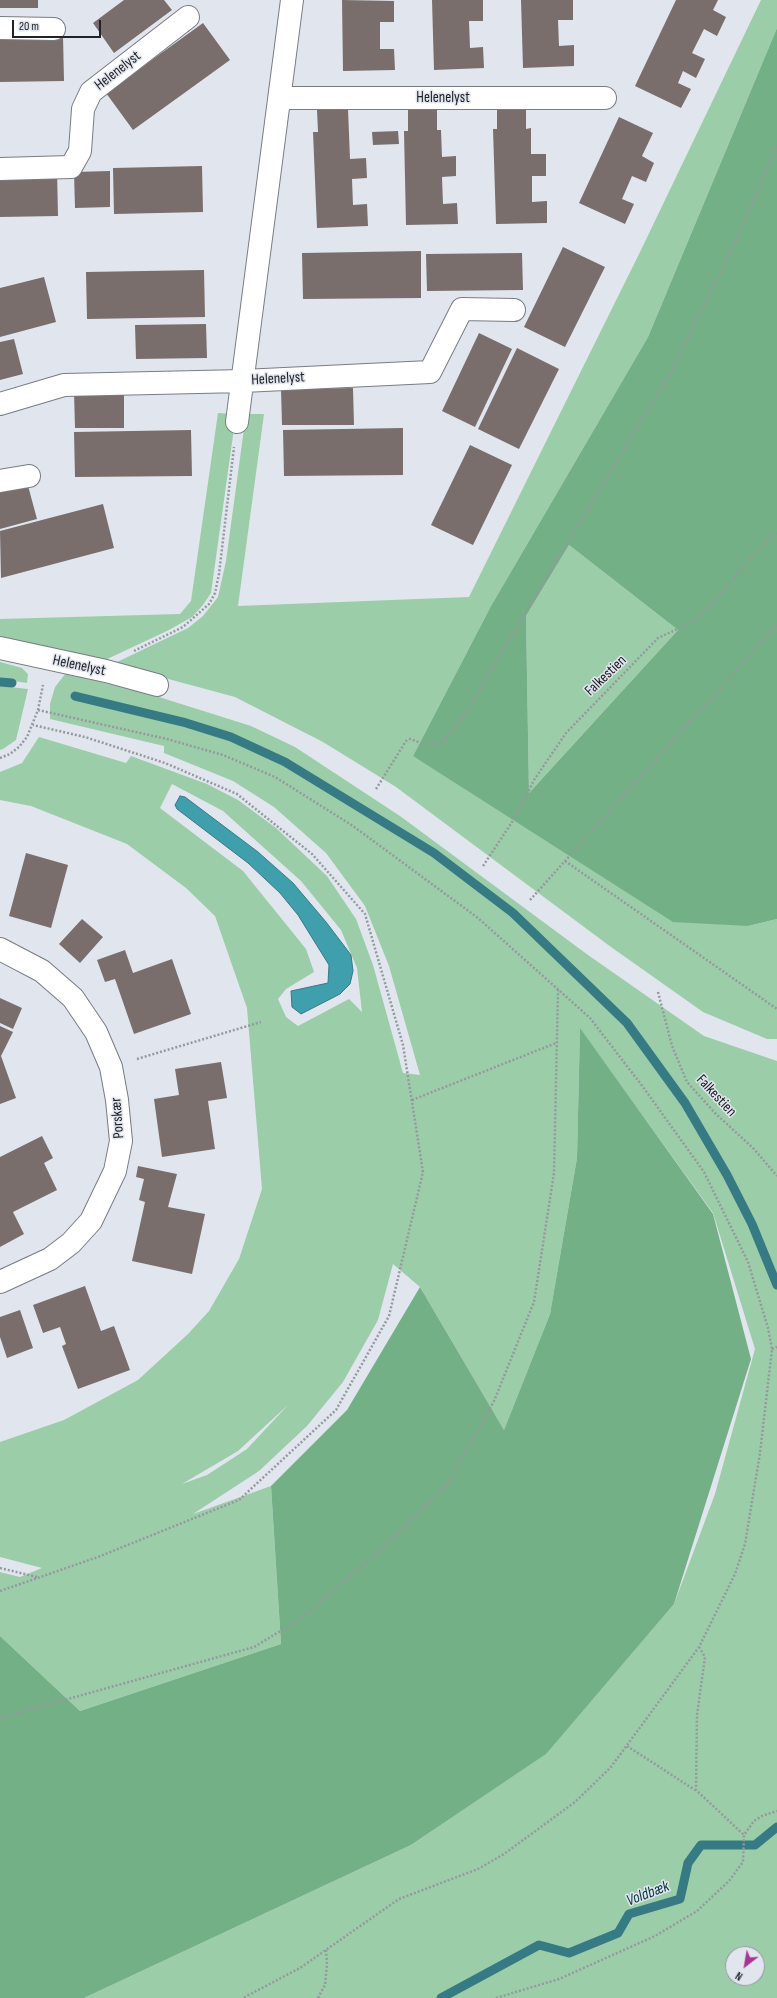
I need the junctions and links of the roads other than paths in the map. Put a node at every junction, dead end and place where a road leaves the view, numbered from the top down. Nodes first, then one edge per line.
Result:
1 (292, 0) edge
2 (188, 16) dead end
3 (0, 28) edge
4 (54, 29) dead end
5 (281, 98) junction
6 (605, 98) dead end
7 (0, 169) edge
8 (514, 310) dead end
9 (243, 381) junction
10 (0, 404) edge
11 (237, 422) road end
12 (29, 476) dead end
13 (0, 481) edge
14 (0, 648) edge
15 (157, 685) dead end
16 (0, 949) edge
17 (0, 1282) edge

1 - 5 street, Helenelyst
2 - 7 street, Helenelyst
3 - 4 street
5 - 6 street, Helenelyst
5 - 9 street, Helenelyst
8 - 9 street, Helenelyst
9 - 10 street, Helenelyst
9 - 11 street, Helenelyst
12 - 13 street
14 - 15 street, Helenelyst
16 - 17 street, Porskær

